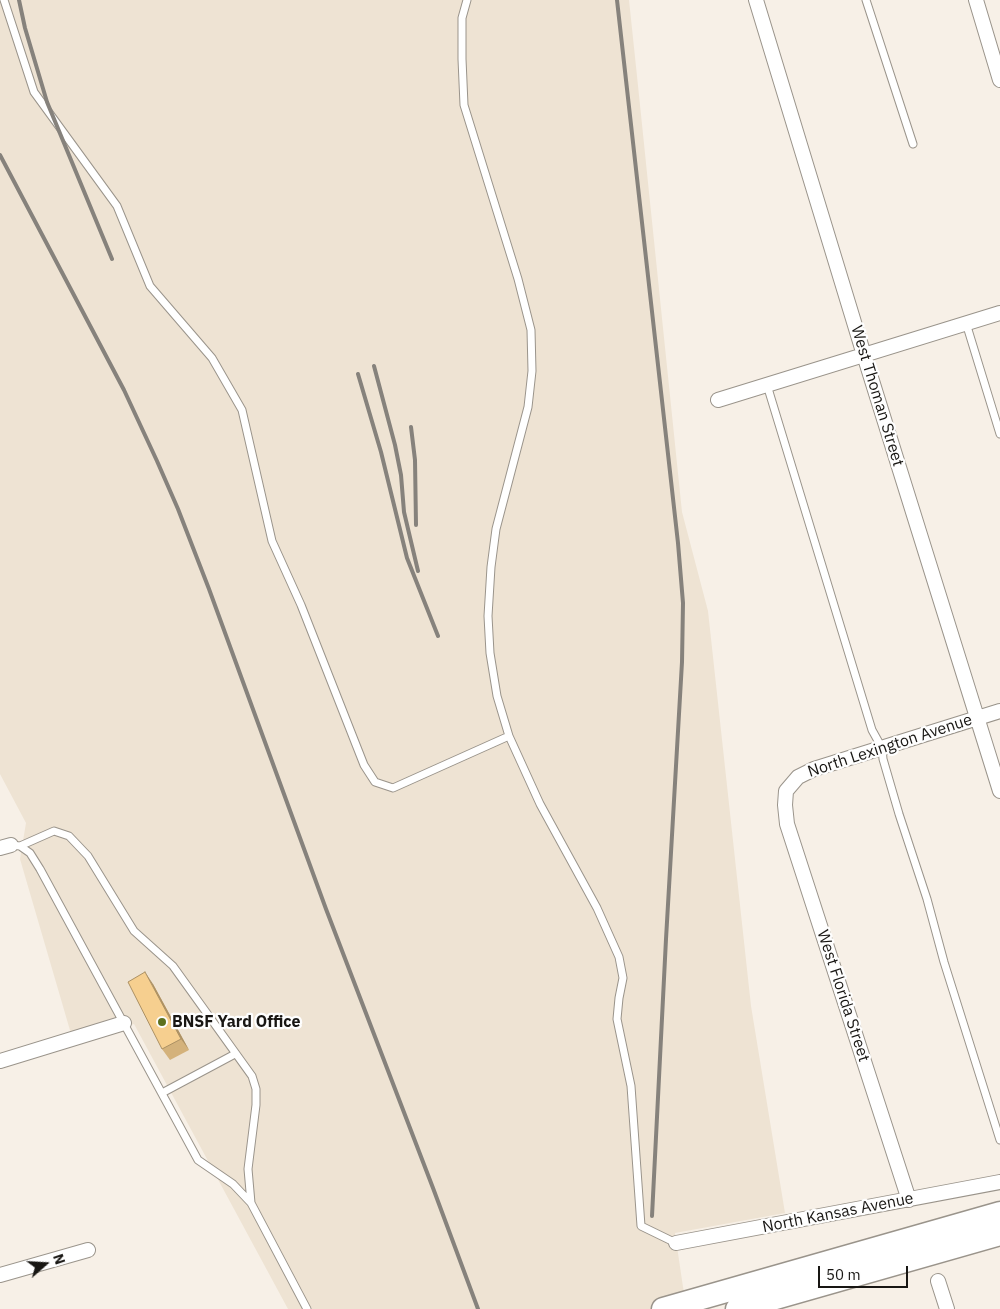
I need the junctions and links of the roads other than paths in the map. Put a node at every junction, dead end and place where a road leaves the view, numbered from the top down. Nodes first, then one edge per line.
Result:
1 (4, 0) edge
2 (467, 0) edge
3 (756, 0) edge
4 (866, 0) edge
5 (976, 0) edge
6 (1000, 80) edge
7 (913, 144) dead end
8 (1000, 313) edge
9 (966, 323) junction
10 (864, 355) junction
11 (767, 385) junction
12 (718, 400) dead end
13 (1000, 434) edge
14 (1000, 711) edge
15 (977, 718) junction
16 (509, 736) junction
17 (882, 748) junction
18 (786, 791) joint
19 (1000, 791) edge
20 (10, 846) edge
21 (124, 1023) junction
22 (236, 1054) junction
23 (0, 1061) edge
24 (162, 1093) junction
25 (1000, 1140) edge
26 (1000, 1182) edge
27 (909, 1200) junction
28 (251, 1203) junction
29 (1000, 1213) edge
30 (1000, 1234) edge
31 (676, 1243) joint
32 (88, 1250) dead end
33 (0, 1275) edge
34 (938, 1281) dead end
35 (743, 1300) edge
36 (307, 1309) edge
37 (663, 1309) edge
38 (947, 1309) edge

1 - 16 lane
2 - 16 lane
3 - 10 street, West Thoman Street
4 - 7 lane
5 - 6 street
8 - 9 street
9 - 10 street
9 - 13 lane
10 - 11 street
10 - 15 street, West Thoman Street
11 - 12 street
11 - 17 lane
14 - 15 street, North Lexington Avenue
15 - 17 street, North Lexington Avenue
15 - 19 street, West Thoman Street
16 - 31 lane
17 - 18 street, North Lexington Avenue
17 - 25 lane
18 - 27 street, West Florida Street
20 - 21 lane
20 - 22 lane
21 - 23 street
21 - 24 lane
22 - 24 lane
22 - 28 lane
24 - 28 lane
26 - 27 street, North Kansas Avenue
27 - 31 street, North Kansas Avenue
28 - 36 lane
29 - 35 main road
30 - 35 main road
32 - 33 street
34 - 38 street
35 - 37 main road

